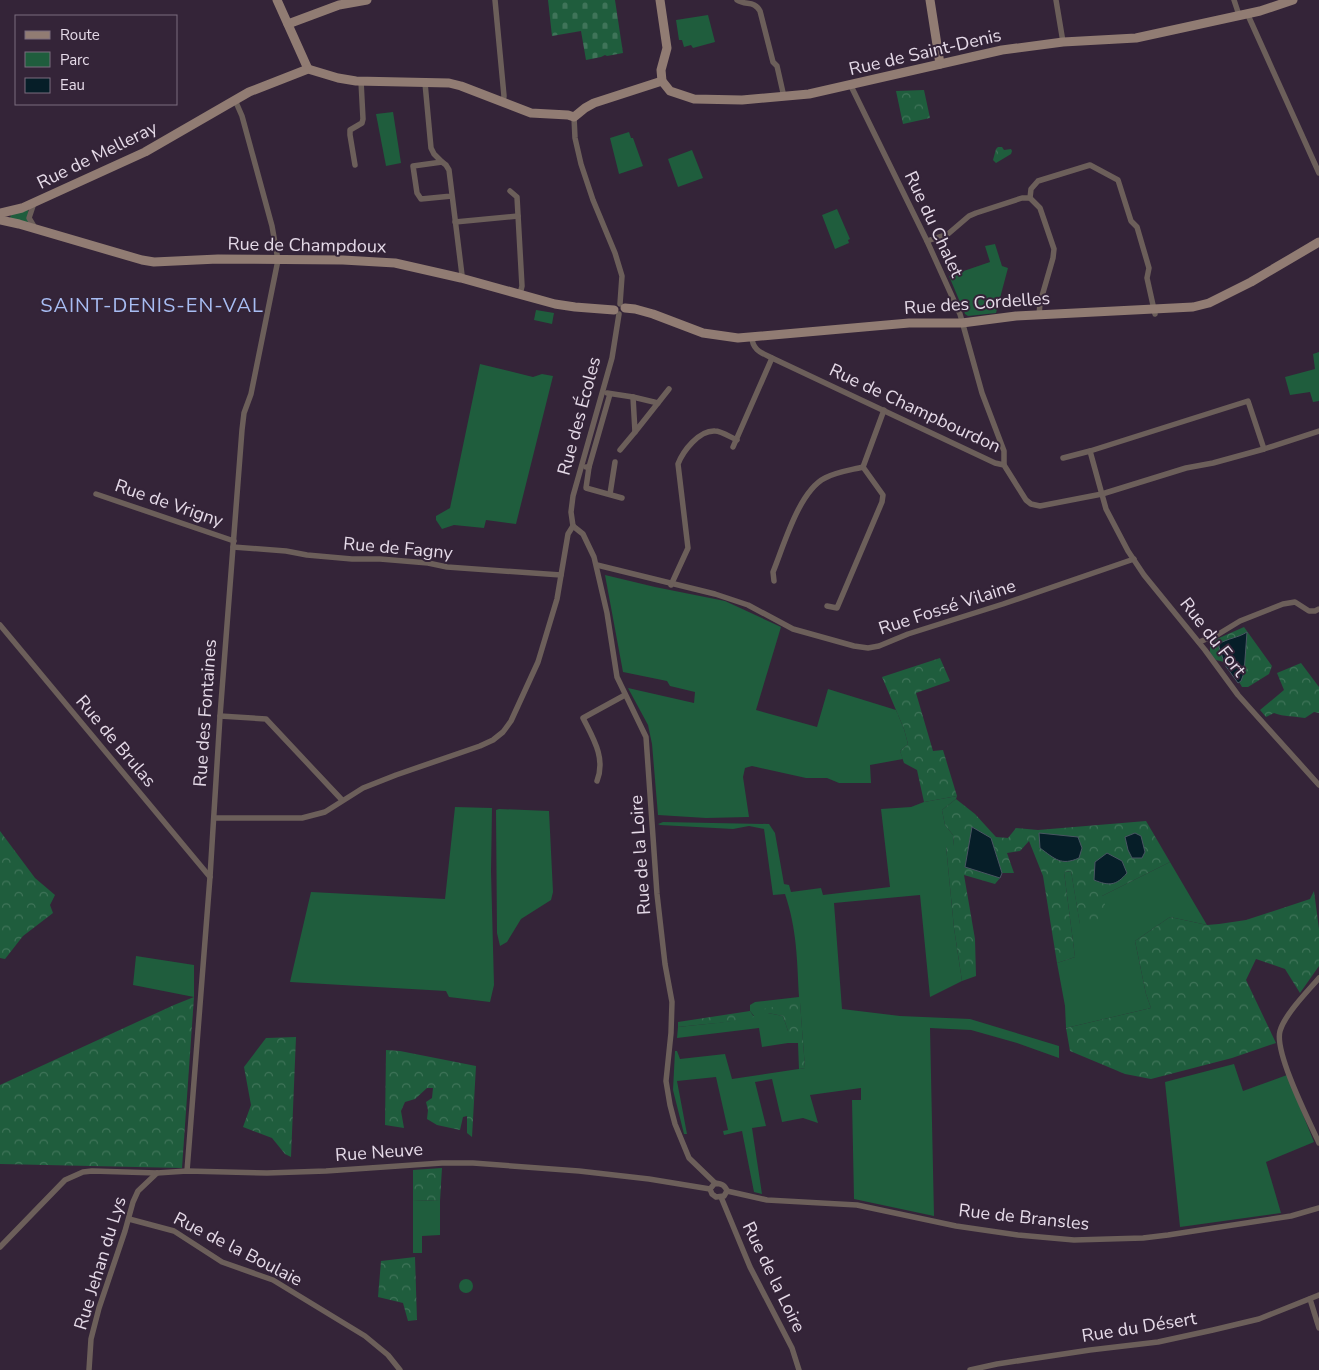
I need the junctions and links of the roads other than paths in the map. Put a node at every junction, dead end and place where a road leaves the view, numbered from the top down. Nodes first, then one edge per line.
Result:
1 (277, 0) edge
2 (367, 0) edge
3 (495, 0) edge
4 (660, 0) edge
5 (738, 0) edge
6 (930, 0) edge
7 (1056, 0) edge
8 (1234, 0) edge
9 (1293, 0) edge
10 (1243, 14) junction
11 (288, 24) junction
12 (1063, 42) junction
13 (940, 64) junction
14 (308, 69) junction
15 (361, 81) junction
16 (662, 81) junction
17 (425, 83) junction
18 (851, 86) junction
19 (784, 97) junction
20 (235, 100) junction
21 (503, 102) junction
22 (574, 117) junction
23 (442, 162) junction
24 (355, 165) dead end
25 (1319, 173) edge
26 (510, 191) dead end
27 (452, 196) junction
28 (1030, 198) junction
29 (34, 203) junction
30 (0, 216) edge
31 (518, 216) junction
32 (455, 222) junction
33 (36, 229) junction
34 (927, 241) junction
35 (1319, 242) edge
36 (278, 260) junction
37 (461, 278) junction
38 (520, 294) junction
39 (620, 309) junction
40 (1155, 311) junction
41 (1039, 317) junction
42 (962, 323) junction
43 (752, 337) junction
44 (772, 358) junction
45 (669, 389) dead end
46 (602, 392) junction
47 (610, 394) junction
48 (633, 397) junction
49 (658, 403) junction
50 (884, 410) junction
51 (1319, 431) edge
52 (635, 432) junction
53 (737, 440) junction
54 (733, 447) dead end
55 (1264, 449) junction
56 (620, 450) dead end
57 (1090, 451) junction
58 (1063, 458) dead end
59 (615, 462) dead end
60 (1004, 464) junction
61 (582, 465) junction
62 (863, 467) junction
63 (589, 468) junction
64 (96, 494) dead end
65 (610, 494) junction
66 (1102, 494) junction
67 (622, 498) dead end
68 (573, 526) junction
69 (233, 544) junction
70 (1134, 559) junction
71 (597, 565) junction
72 (561, 575) junction
73 (774, 581) dead end
74 (671, 585) junction
75 (827, 606) dead end
76 (1319, 609) edge
77 (0, 625) edge
78 (1199, 642) junction
79 (626, 695) junction
80 (220, 716) junction
81 (596, 781) dead end
82 (1319, 785) edge
83 (342, 800) junction
84 (214, 818) junction
85 (210, 877) junction
86 (1319, 978) edge
87 (1319, 1143) edge
88 (187, 1171) junction
89 (156, 1173) junction
90 (715, 1183) junction
91 (710, 1189) junction
92 (727, 1192) junction
93 (720, 1198) junction
94 (1319, 1208) edge
95 (129, 1219) junction
96 (0, 1247) edge
97 (1319, 1295) edge
98 (1310, 1299) junction
99 (1319, 1328) edge
100 (89, 1370) edge
101 (400, 1370) edge
102 (799, 1370) edge
103 (970, 1370) edge

1 - 11 street
2 - 11 street
3 - 21 street
4 - 16 street
5 - 19 street
6 - 13 street
7 - 12 street
8 - 10 street
9 - 10 street, Rue de Saint-Denis
10 - 12 street, Rue de Saint-Denis
10 - 25 street
11 - 14 street
12 - 13 street, Rue de Saint-Denis
13 - 18 street, Rue de Saint-Denis
14 - 15 street
14 - 20 street, Rue de Melleray
15 - 17 street
15 - 24 street
16 - 19 street, Rue de Saint-Denis
16 - 22 street
17 - 21 street
17 - 23 street
18 - 19 street, Rue de Saint-Denis
18 - 34 street, Rue du Chalet
20 - 29 street, Rue de Melleray
20 - 36 street
21 - 22 street
22 - 39 street, Rue des Écoles
23 - 27 street
23 - 27 street
26 - 31 street
27 - 32 street
28 - 34 street
28 - 40 street
28 - 41 street
29 - 30 street, Rue de Melleray
29 - 33 street
30 - 33 street, Rue de Champdoux
31 - 32 street
31 - 38 street
32 - 37 street
33 - 36 street, Rue de Champdoux
34 - 42 street, Rue du Chalet
35 - 40 street, Rue des Cordelles
36 - 37 street, Rue de Champdoux
36 - 69 street, Rue des Fontaines
37 - 38 street, Rue de Champdoux
38 - 39 street, Rue de Champdoux
39 - 43 street, Rue des Cordelles
39 - 46 street, Rue des Écoles
40 - 41 street, Rue des Cordelles
41 - 42 street, Rue des Cordelles
42 - 43 street, Rue des Cordelles
42 - 60 street, Rue du Chalet
43 - 44 street, Rue de Champbourdon
44 - 50 street, Rue de Champbourdon
44 - 53 street
45 - 49 street
46 - 47 street
46 - 61 street, Rue des Écoles
47 - 48 street
47 - 63 street
48 - 49 street
48 - 52 street
49 - 52 street
50 - 60 street, Rue de Champbourdon
50 - 62 street
51 - 55 street, Rue de Champbourdon
52 - 56 street
53 - 54 street
53 - 74 street
55 - 57 street
55 - 66 street, Rue de Champbourdon
57 - 58 street
57 - 66 street, Rue du Fort
59 - 65 street
60 - 66 street, Rue de Champbourdon
61 - 63 street
61 - 68 street, Rue des Écoles
62 - 73 street
62 - 75 street
63 - 65 street
64 - 69 street, Rue de Vrigny
65 - 67 street
66 - 70 street, Rue du Fort
68 - 71 street, Rue de la Loire
68 - 72 street, Rue des Écoles
69 - 72 street, Rue de Fagny
69 - 80 street, Rue des Fontaines
70 - 74 street, Rue Fossé Vilaine
70 - 78 street, Rue du Fort
71 - 74 street, Rue Fossé Vilaine
71 - 79 street, Rue de la Loire
72 - 83 street, Rue des Écoles
76 - 78 street
77 - 85 street, Rue de Brulas
78 - 82 street, Rue du Fort
79 - 81 street
79 - 90 street, Rue de la Loire
80 - 83 street
80 - 84 street, Rue des Fontaines
83 - 84 street, Rue des Écoles
84 - 85 street, Rue des Fontaines
85 - 88 street, Rue des Fontaines
86 - 87 street
88 - 89 street, Rue Neuve
88 - 91 street, Rue Neuve
89 - 95 street, Rue Jehan du Lys
89 - 96 street, Rue Neuve
90 - 91 street
90 - 92 street
91 - 93 street
92 - 93 street
92 - 94 street, Rue de Bransles
93 - 102 street, Rue de la Loire
95 - 100 street, Rue Jehan du Lys
95 - 101 street, Rue de la Boulaie
97 - 98 street, Rue du Désert
98 - 99 street
98 - 103 street, Rue du Désert

